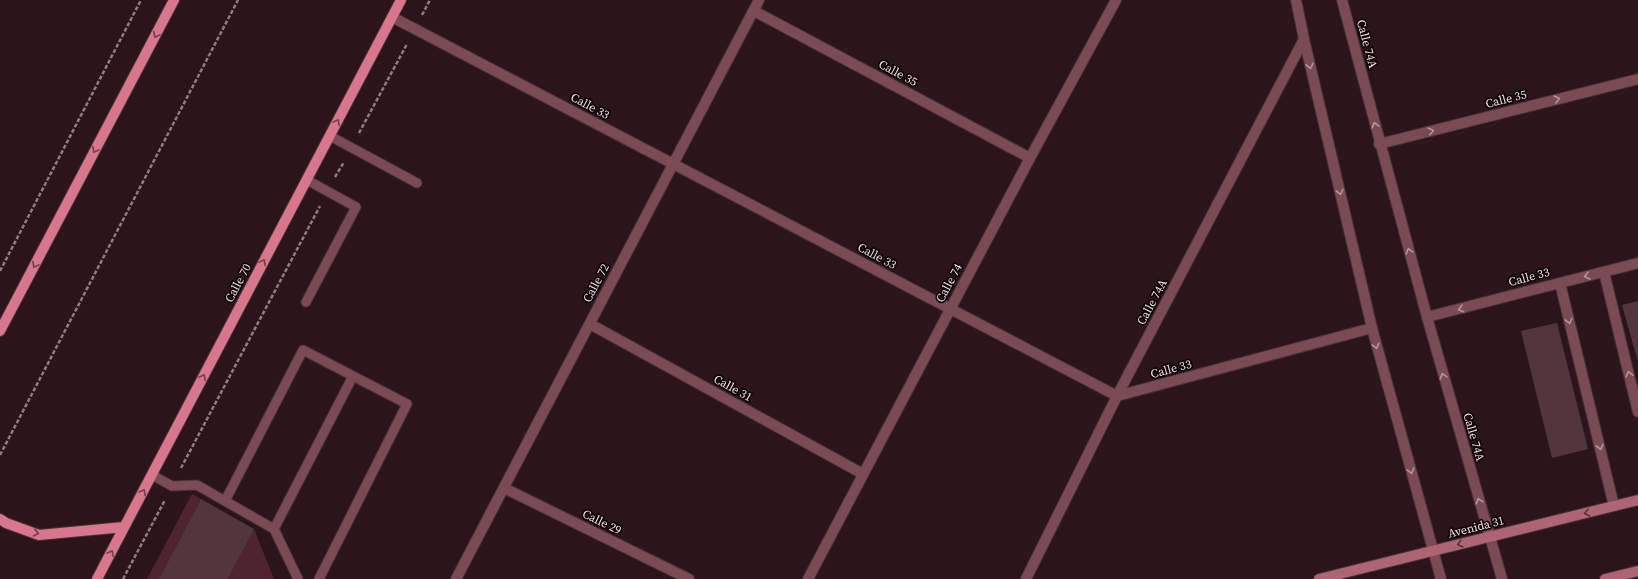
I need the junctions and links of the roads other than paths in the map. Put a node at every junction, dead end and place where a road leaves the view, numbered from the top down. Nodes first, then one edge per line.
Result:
1 (174, 0) edge
2 (401, 0) edge
3 (759, 0) edge
4 (1116, 0) edge
5 (1296, 0) edge
6 (1342, 0) edge
7 (754, 11) junction
8 (392, 17) junction
9 (1304, 39) junction
10 (1638, 79) edge
11 (330, 136) junction
12 (1380, 144) junction
13 (1030, 158) junction
14 (673, 165) junction
15 (307, 180) junction
16 (417, 183) dead end
17 (1638, 263) edge
18 (1604, 272) junction
19 (1560, 283) junction
20 (306, 302) dead end
21 (950, 309) junction
22 (1427, 317) junction
23 (590, 324) junction
24 (1372, 328) junction
25 (0, 331) edge
26 (353, 376) junction
27 (1117, 396) junction
28 (1638, 412) edge
29 (863, 474) junction
30 (152, 475) junction
31 (504, 488) junction
32 (1638, 500) edge
33 (225, 501) junction
34 (1614, 506) junction
35 (0, 519) edge
36 (124, 527) junction
37 (274, 529) junction
38 (1489, 537) junction
39 (1432, 551) junction
40 (1638, 571) edge
41 (97, 579) edge
42 (298, 579) edge
43 (319, 579) edge
44 (456, 579) edge
45 (689, 579) edge
46 (808, 579) edge
47 (1026, 579) edge
48 (1319, 579) edge
49 (1441, 579) edge
50 (1502, 579) edge
51 (1605, 579) edge

1 -> 25 main road
2 - 8 main road, Calle 70
3 - 7 street, Calle 72
4 - 13 street, Calle 74
5 - 9 street
12 -> 6 street, Calle 74A
7 - 13 street, Calle 35
7 - 14 street, Calle 72
11 -> 8 main road, Calle 70
8 - 14 street, Calle 33
9 -> 24 street
9 - 27 street, Calle 74A
12 -> 10 street, Calle 35
11 - 15 main road, Calle 70
11 - 16 lane
22 -> 12 street, Calle 74A
13 - 21 street, Calle 74
14 - 21 street, Calle 33
14 - 23 street, Calle 72
15 - 20 lane
30 -> 15 main road, Calle 70
17 - 18 street, Calle 33
18 -> 19 street, Calle 33
28 -> 18 street
19 -> 22 street, Calle 33
19 -> 34 street
21 - 27 street, Calle 33
21 - 29 street, Calle 74
38 -> 22 street, Calle 74A
23 - 29 street, Calle 31
23 - 31 street, Calle 72
24 - 27 street, Calle 33
24 -> 39 street
26 - 33 lane
26 - 37 lane
26 - 43 lane
27 - 47 street, Calle 74A
29 - 46 street, Calle 74
30 - 33 lane
36 -> 30 main road, Calle 70
31 - 44 street, Calle 72
31 - 45 street, Calle 29
32 - 34 main road, Avenida 31
33 - 37 lane
34 -> 38 main road, Avenida 31
35 -> 36 main road
41 -> 36 main road, Calle 70
37 - 42 lane
38 -> 39 main road, Avenida 31
38 - 50 street, Calle 74A
39 - 48 main road, Avenida 31
39 - 49 street
40 - 51 main road

